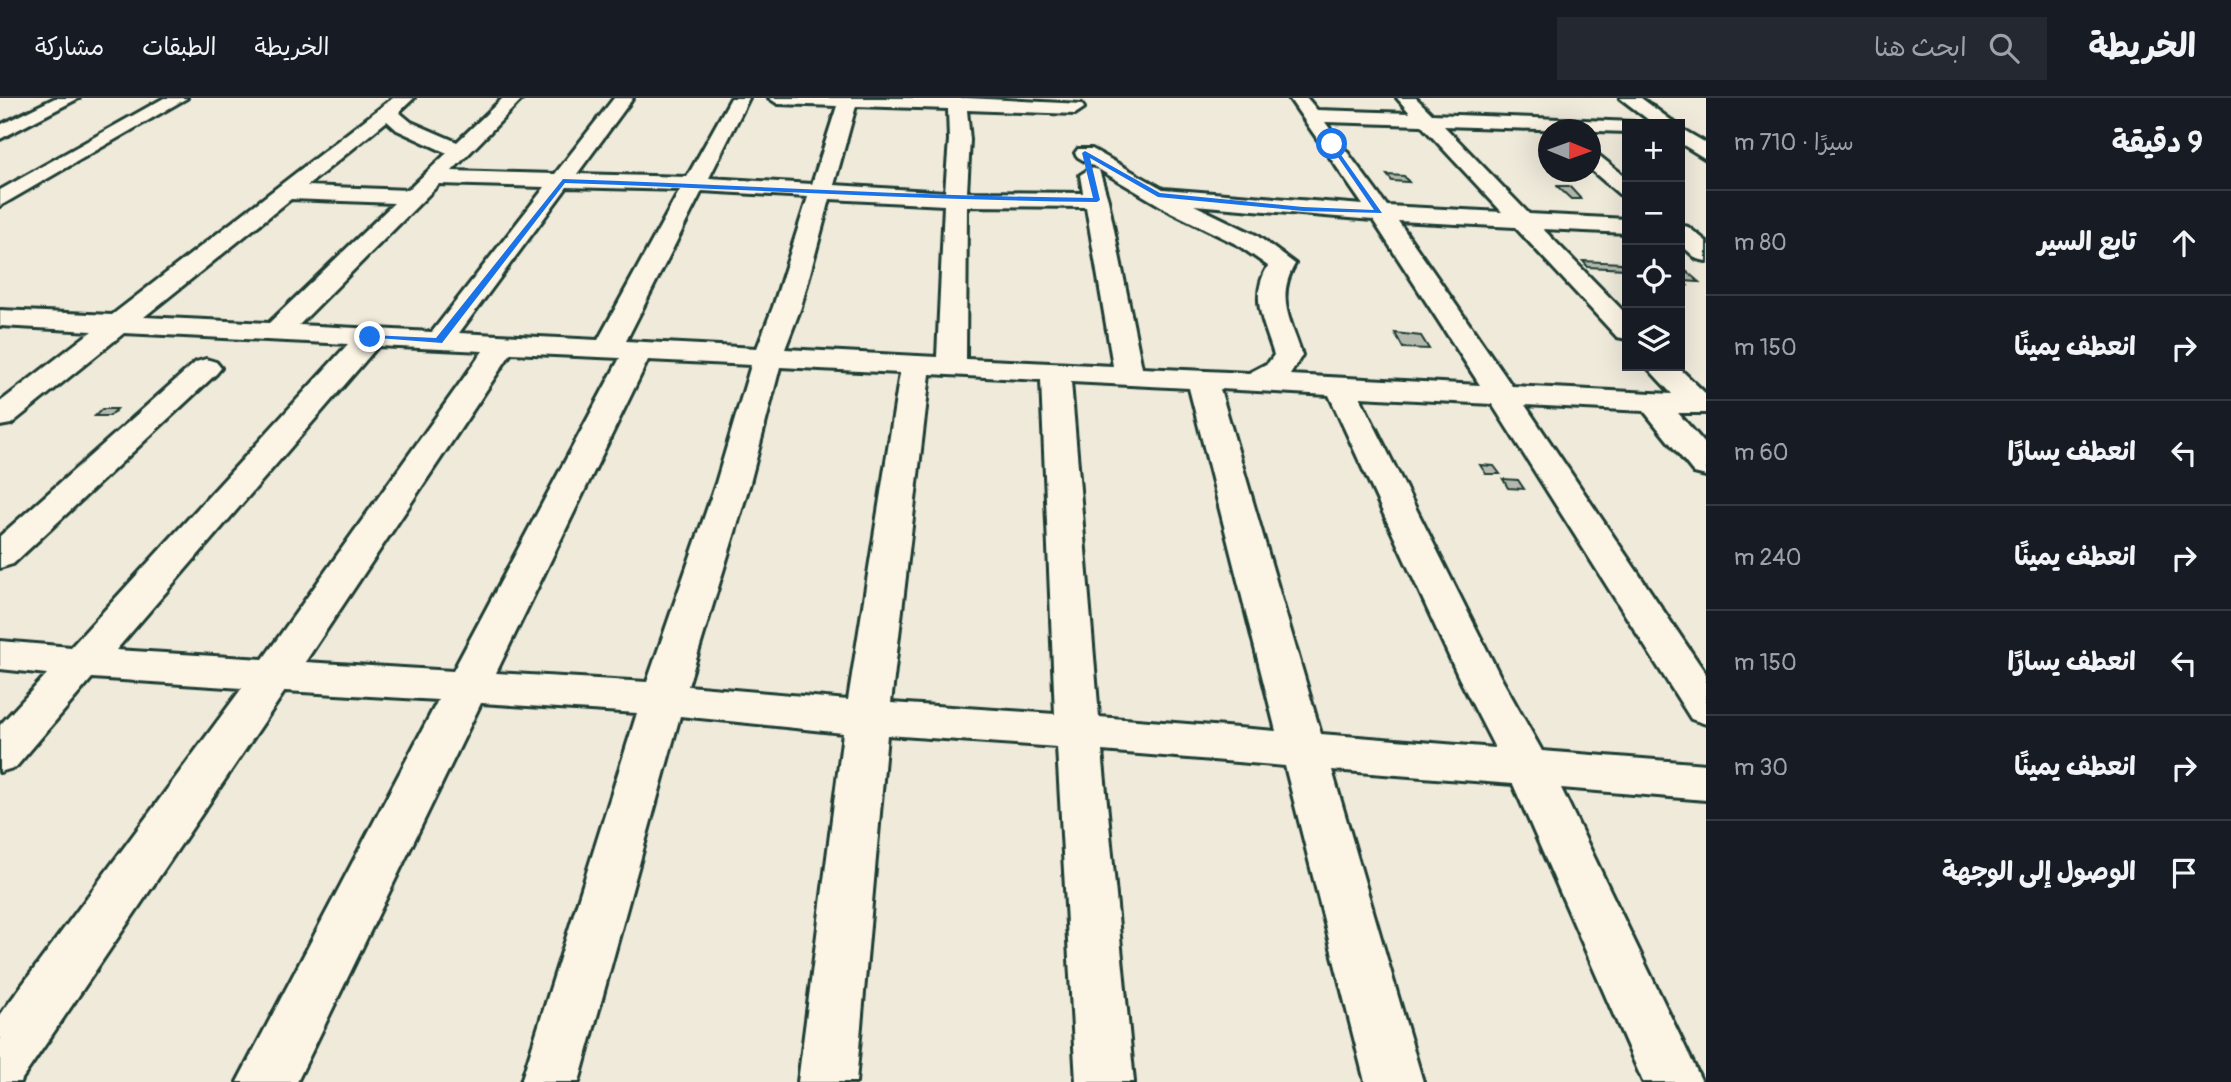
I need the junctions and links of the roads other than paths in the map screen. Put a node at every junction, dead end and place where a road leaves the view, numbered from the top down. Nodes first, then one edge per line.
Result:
1 (70, 98) edge
2 (178, 98) edge
3 (514, 98) edge
4 (624, 98) edge
5 (740, 98) edge
6 (778, 98) edge
7 (1406, 98) edge
8 (1629, 98) edge
9 (859, 100) edge
10 (957, 101) edge
11 (1538, 101) dead end
12 (1073, 103) edge
13 (397, 105) edge
14 (1305, 107) edge
15 (1425, 119) junction
16 (1550, 119) edge
17 (1659, 119) edge
18 (1538, 125) edge
19 (1601, 125) edge
20 (1622, 125) edge
21 (1685, 127) edge
22 (1706, 128) edge
23 (0, 133) edge
24 (1685, 138) edge
25 (460, 151) junction
26 (1085, 153) junction
27 (1706, 153) edge
28 (1601, 167) edge
29 (433, 177) junction
30 (563, 181) junction
31 (692, 184) junction
32 (1622, 185) edge
33 (819, 190) junction
34 (286, 192) junction
35 (1158, 195) junction
36 (413, 197) junction
37 (0, 199) edge
38 (956, 199) junction
39 (1097, 200) junction
40 (1379, 212) junction
41 (1520, 220) junction
42 (1622, 226) edge
43 (1706, 229) edge
44 (1685, 230) edge
45 (1685, 235) edge
46 (1706, 254) edge
47 (0, 317) edge
48 (122, 323) junction
49 (1622, 326) edge
50 (277, 331) junction
51 (370, 337) junction
52 (439, 341) junction
53 (503, 344) junction
54 (623, 351) junction
55 (767, 359) junction
56 (934, 366) junction
57 (206, 368) dead end
58 (1666, 371) edge
59 (1055, 372) junction
60 (1129, 375) junction
61 (1202, 379) junction
62 (1257, 381) junction
63 (1339, 385) junction
64 (1502, 394) junction
65 (1653, 402) junction
66 (1702, 405) edge
67 (0, 417) edge
68 (1706, 466) edge
69 (0, 555) edge
70 (0, 655) edge
71 (83, 663) junction
72 (274, 675) junction
73 (467, 687) junction
74 (663, 699) junction
75 (1706, 708) edge
76 (867, 718) junction
77 (1078, 734) junction
78 (1305, 752) junction
79 (0, 755) edge
80 (1529, 769) junction
81 (1706, 782) edge
82 (0, 1062) edge
83 (266, 1082) edge
84 (550, 1082) edge
85 (827, 1082) edge
86 (1105, 1082) edge
87 (1394, 1082) edge
88 (1673, 1082) edge

1 - 23 street
2 - 37 street
3 - 25 street
4 - 30 street
5 - 31 street
6 - 9 street
7 - 15 street
8 - 17 street
9 - 10 street
9 - 33 street
10 - 12 street
10 - 38 street
11 - 16 street
12 - 26 street
13 - 25 street
13 - 34 street
14 - 15 street
14 - 40 street
15 - 18 street
15 - 41 street
19 - 20 street
21 - 22 street
24 - 27 street
25 - 29 street
26 - 35 street
26 - 39 street
28 - 32 street
29 - 30 street
29 - 36 street
30 - 31 street
30 - 52 street
31 - 33 street
31 - 54 street
33 - 38 street
33 - 55 street
34 - 36 street
34 - 48 street
35 - 40 street
35 - 62 street
36 - 50 street
38 - 39 street
38 - 56 street
39 - 60 street
40 - 41 street
40 - 64 street
41 - 42 street
41 - 49 street
43 - 44 street
45 - 46 street
47 - 48 street
48 - 50 street
48 - 67 street
50 - 51 street
51 - 52 street
51 - 71 street
52 - 53 street
53 - 54 street
53 - 72 street
54 - 55 street
54 - 73 street
55 - 56 street
55 - 74 street
56 - 59 street
56 - 76 street
57 - 69 street
58 - 66 street
59 - 60 street
59 - 77 street
60 - 61 street
61 - 62 street
61 - 78 street
62 - 63 street
63 - 64 street
63 - 80 street
64 - 65 street
64 - 75 street
65 - 66 street
65 - 68 street
70 - 71 street
71 - 72 street
71 - 79 street
72 - 73 street
72 - 82 street
73 - 74 street
73 - 83 street
74 - 76 street
74 - 84 street
76 - 77 street
76 - 85 street
77 - 78 street
77 - 86 street
78 - 80 street
78 - 87 street
80 - 81 street
80 - 88 street

